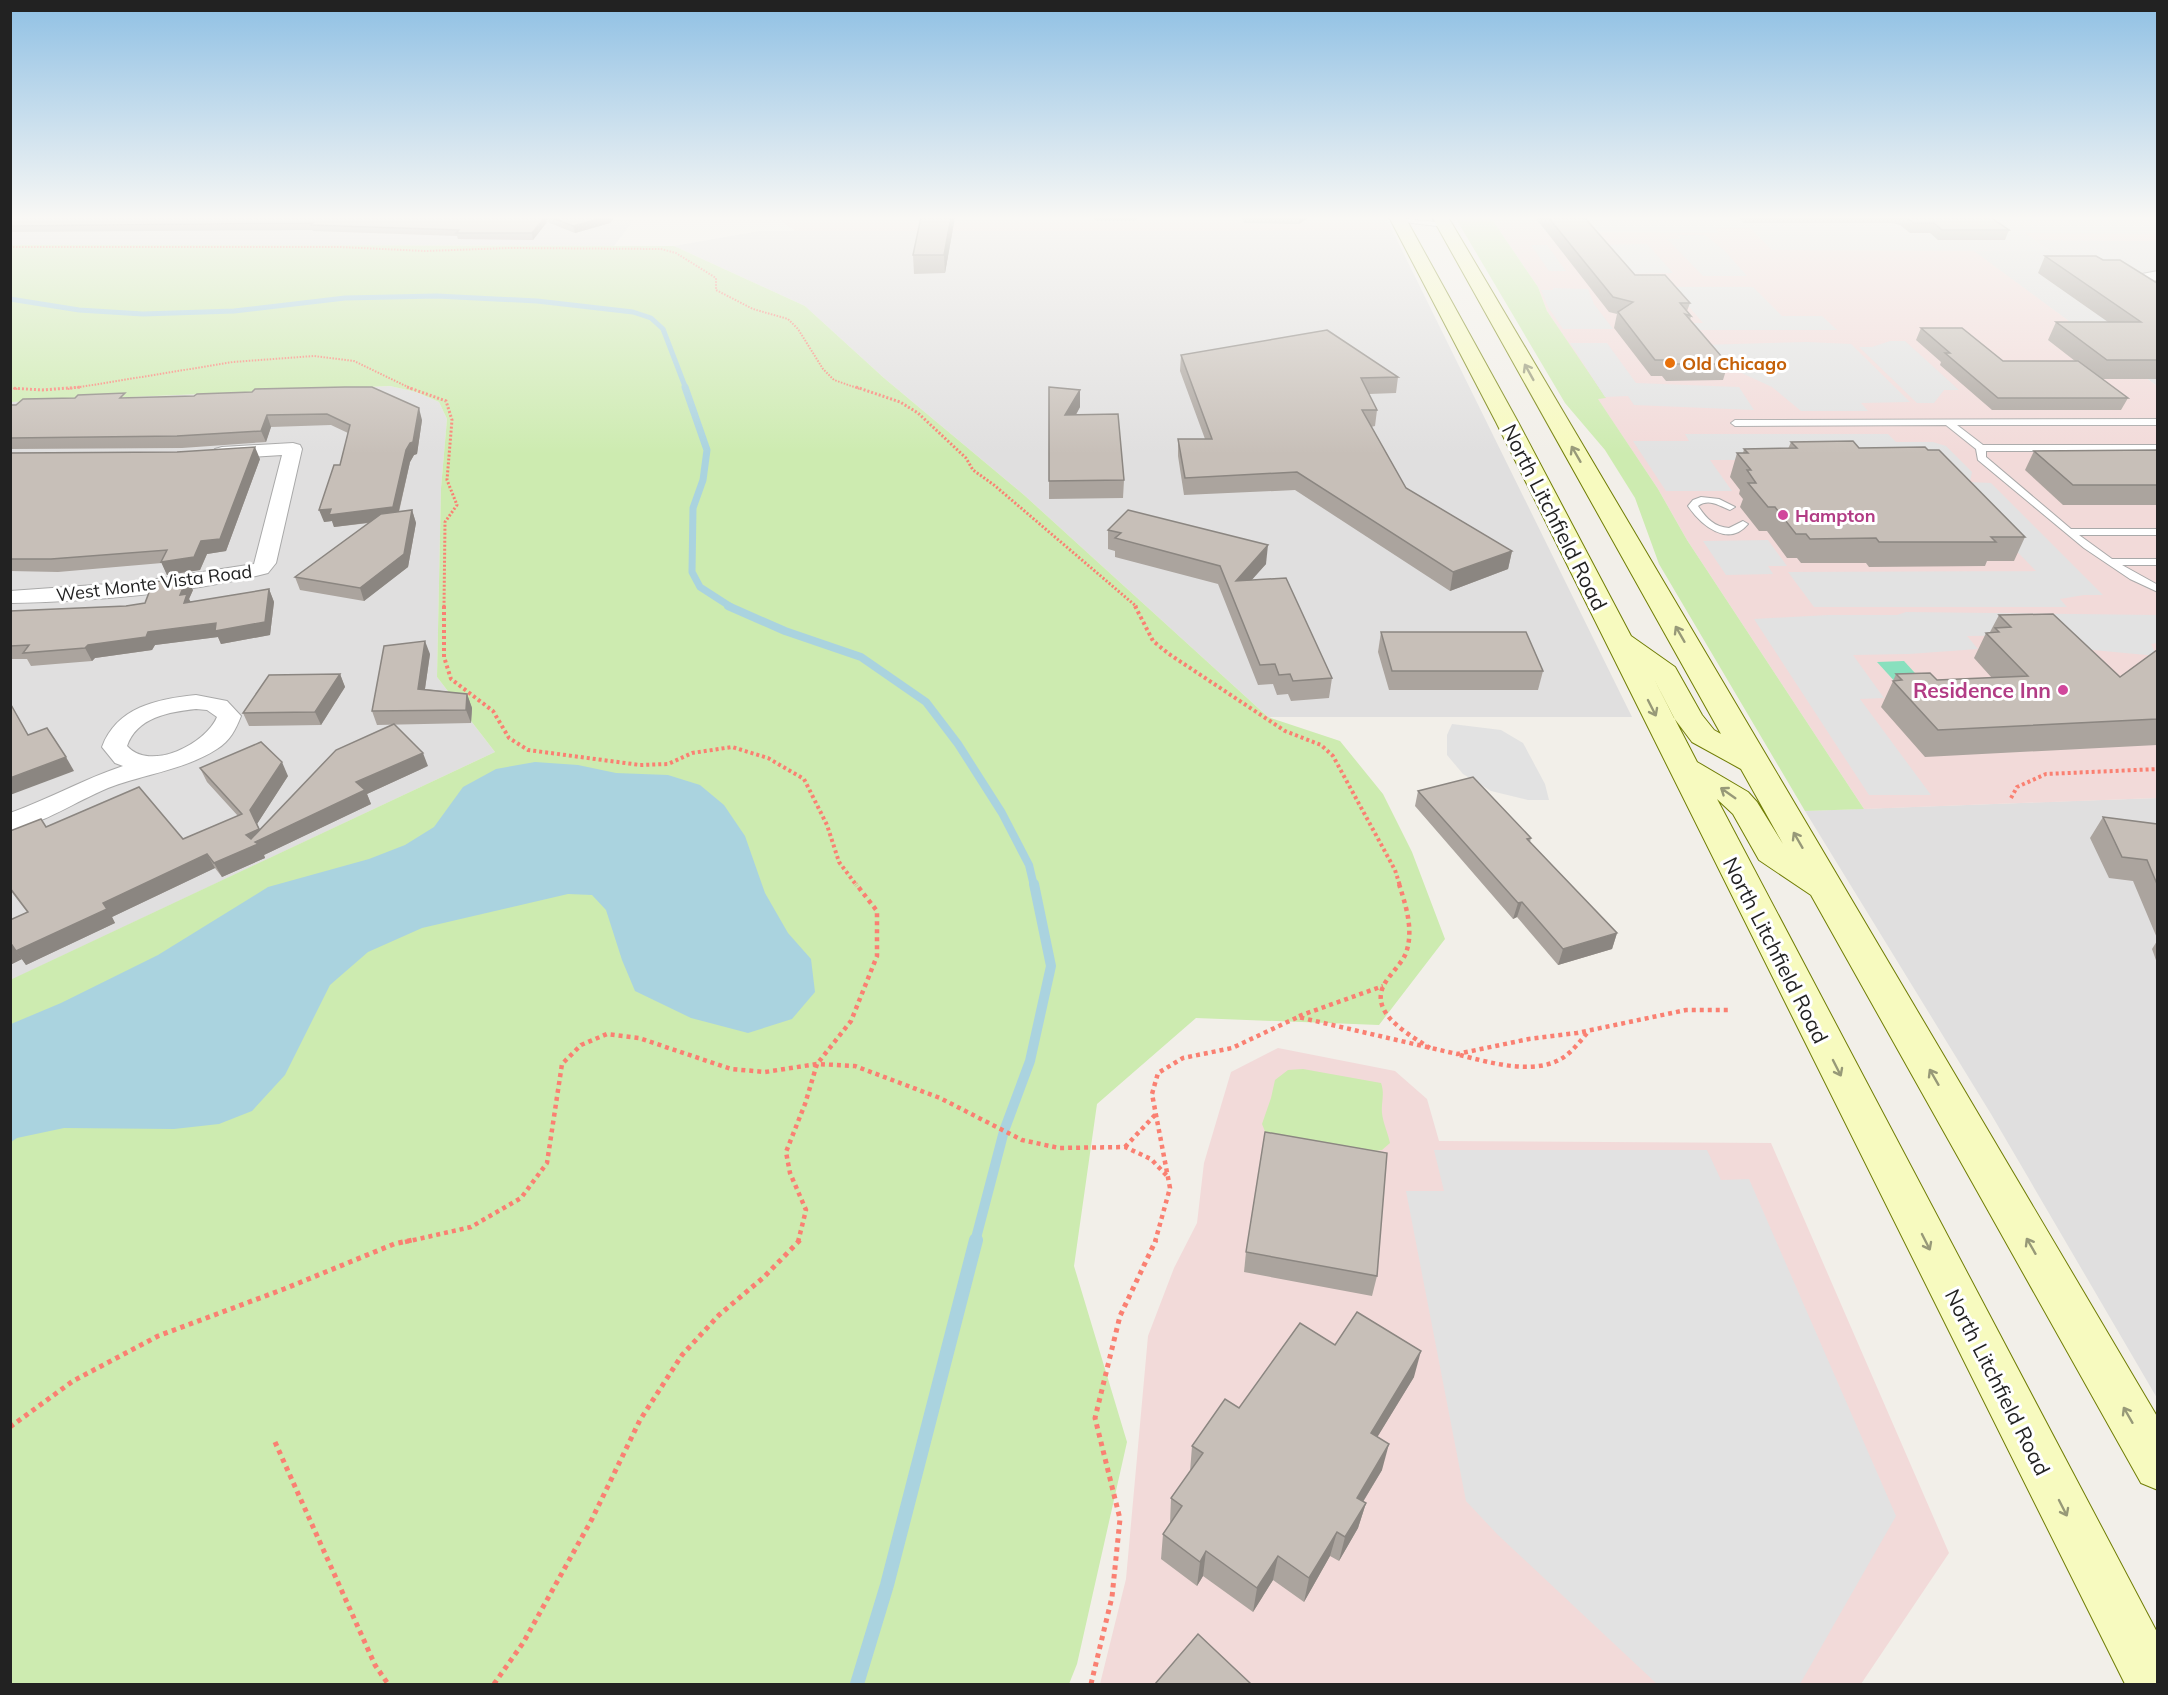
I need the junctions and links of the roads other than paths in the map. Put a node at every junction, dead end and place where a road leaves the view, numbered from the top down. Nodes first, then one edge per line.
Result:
1 (1449, 296) edge
2 (1476, 296) edge
3 (1532, 422) junction
4 (2157, 422) edge
5 (1734, 423) dead end
6 (1949, 423) junction
7 (1981, 448) junction
8 (2157, 448) edge
9 (206, 454) edge
10 (1730, 507) dead end
11 (1743, 524) dead end
12 (2157, 531) edge
13 (2069, 532) junction
14 (2110, 562) junction
15 (2157, 562) edge
16 (2157, 589) edge
17 (10, 597) edge
18 (1616, 637) junction
19 (116, 752) junction
20 (158, 763) junction
21 (1753, 763) junction
22 (1683, 767) junction
23 (98, 783) junction
24 (10, 823) edge
25 (1827, 891) junction
26 (2157, 1466) edge
27 (2154, 1684) edge

1 - 3 main road, North Litchfield Road
3 -> 2 main road, North Litchfield Road
3 - 18 main road, North Litchfield Road
21 -> 3 main road, North Litchfield Road
4 - 6 lane
5 - 6 lane
6 - 7 lane
7 - 8 lane
7 - 13 lane
9 - 17 street, West Monte Vista Road
10 - 11 lane
12 - 13 lane
13 - 14 lane
14 - 15 lane
14 - 16 lane
18 - 21 main road
18 -> 22 main road, North Litchfield Road
19 - 20 street
19 - 20 street
19 - 23 street
20 - 23 street
25 -> 21 main road, North Litchfield Road
25 -> 22 main road
22 -> 27 main road, North Litchfield Road
23 - 24 street
26 -> 25 main road, North Litchfield Road

